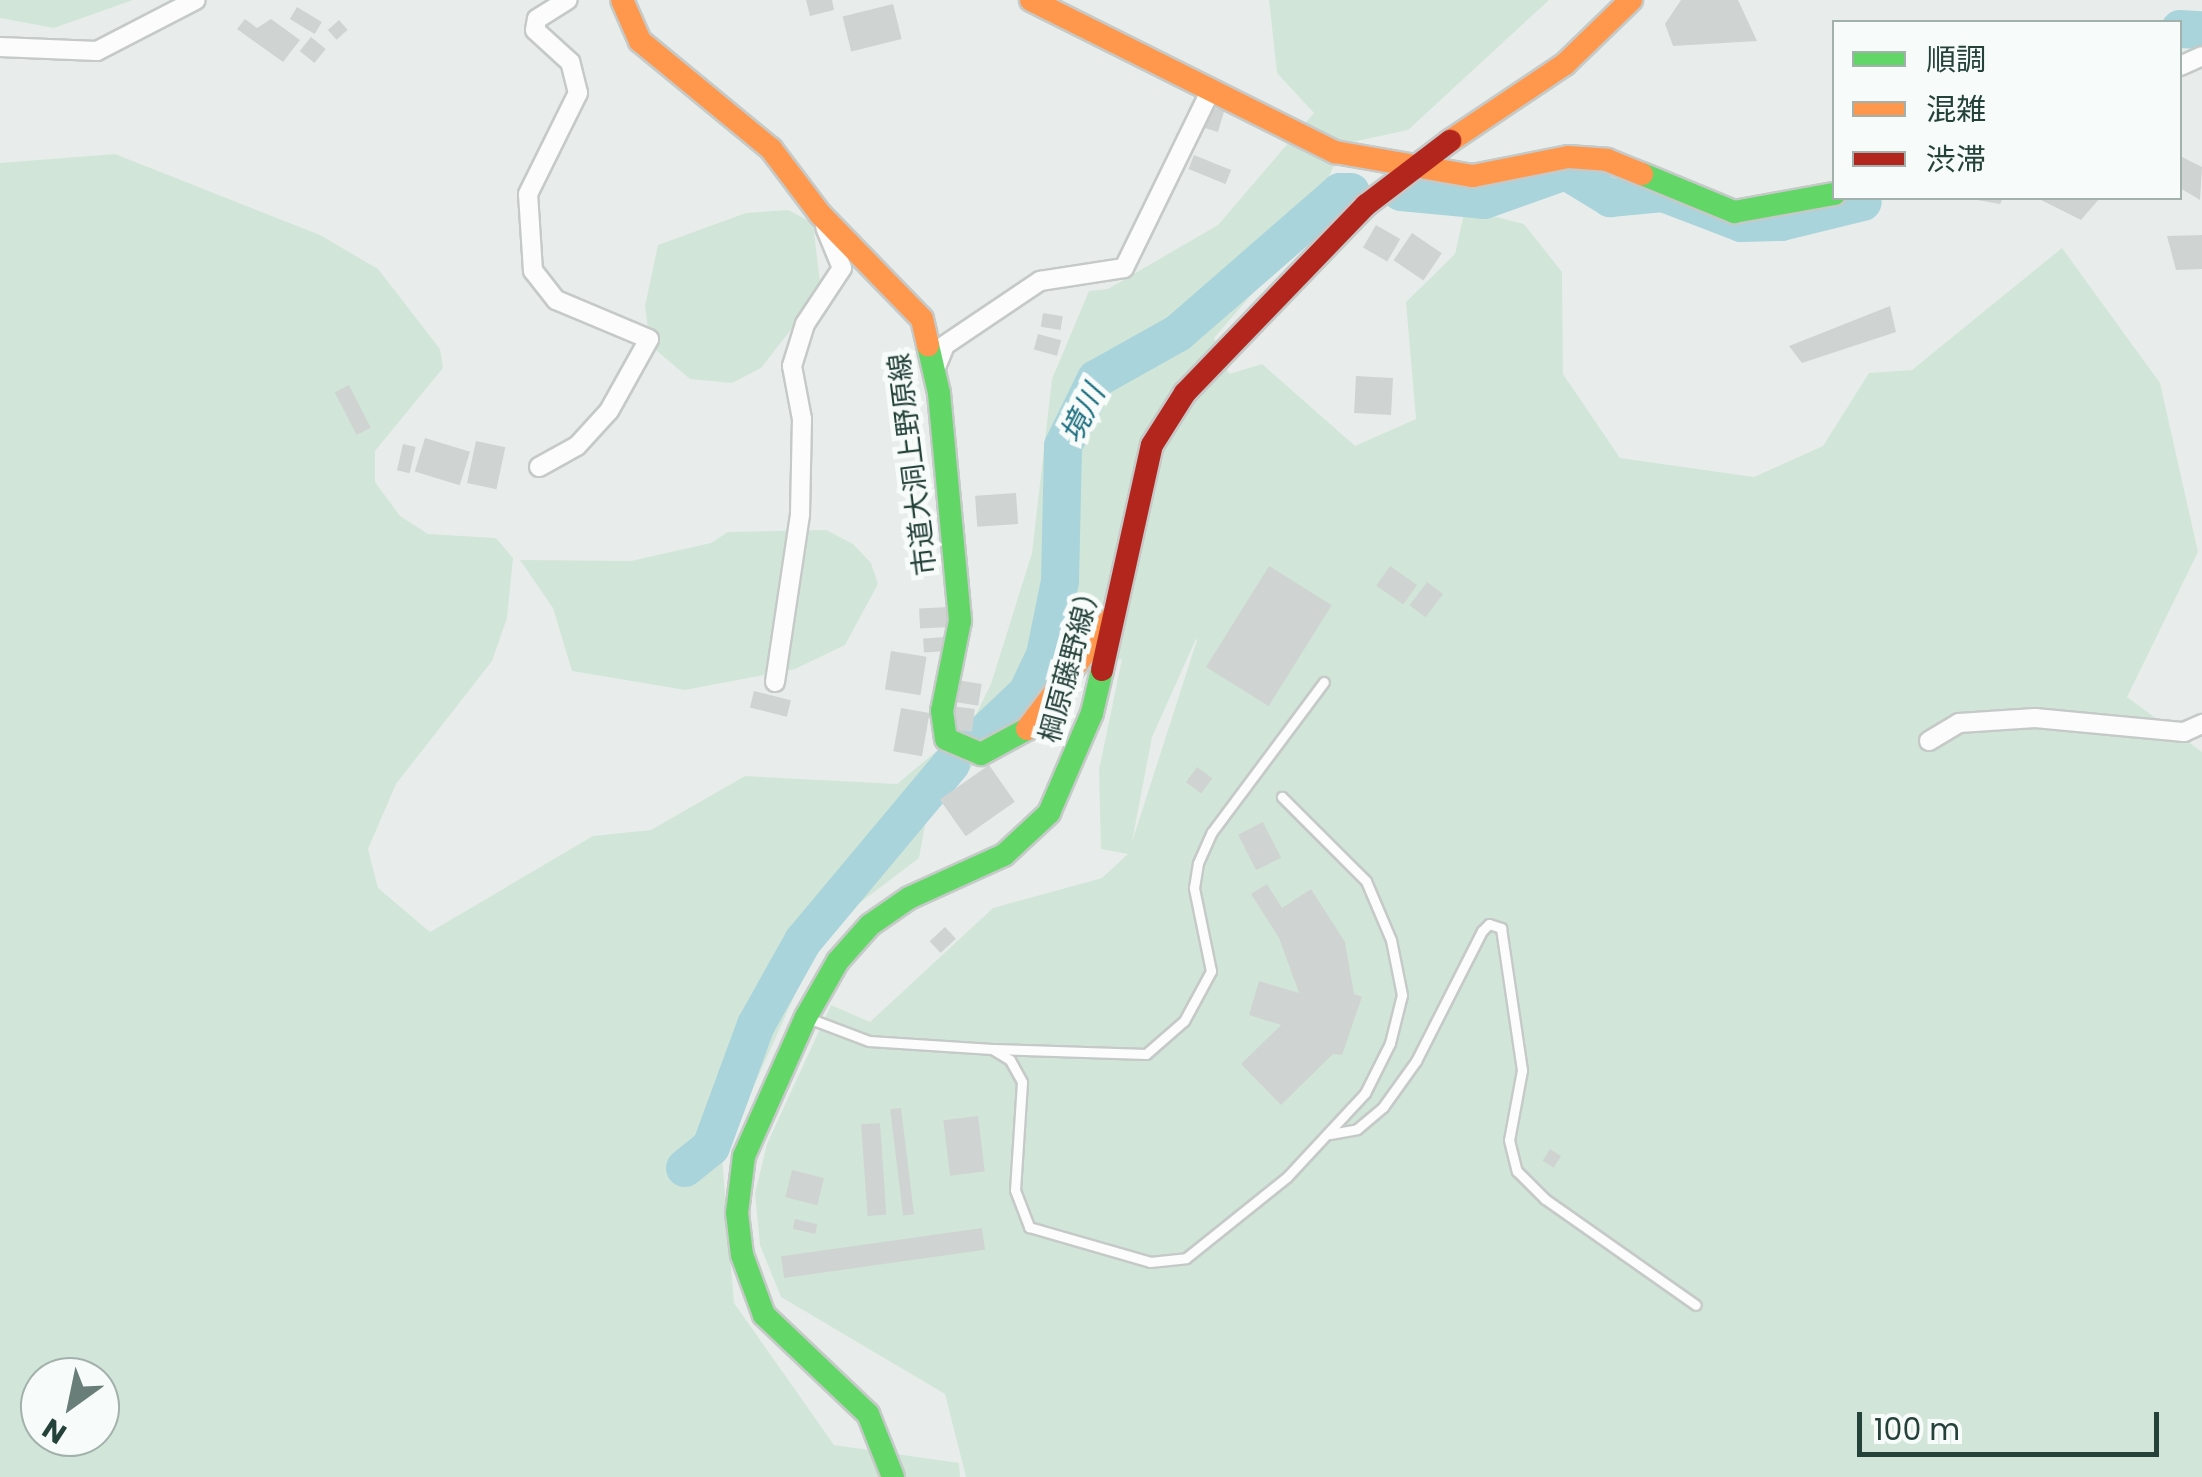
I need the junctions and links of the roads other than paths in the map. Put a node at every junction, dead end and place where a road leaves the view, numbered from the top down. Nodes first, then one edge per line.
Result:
1 (196, 0) edge
2 (567, 0) edge
3 (622, 0) edge
4 (1031, 0) edge
5 (1631, 0) edge
6 (0, 47) edge
7 (1212, 90) junction
8 (1415, 164) junction
9 (1832, 195) edge
10 (820, 214) junction
11 (935, 370) junction
12 (539, 467) dead end
13 (1119, 608) junction
14 (775, 682) dead end
15 (1324, 682) dead end
16 (2202, 724) edge
17 (1928, 742) dead end
18 (1282, 798) dead end
19 (806, 1016) junction
20 (992, 1049) junction
21 (1328, 1135) junction
22 (1696, 1305) dead end
23 (893, 1477) edge

1 - 6 street
2 - 12 street
3 - 10 street, 市道大洞上野原線
4 - 7 street
5 - 8 street, 棡原藤野線）
7 - 8 street
7 - 11 street
8 - 9 street
8 - 13 street, 棡原藤野線）
10 - 11 street, 市道大洞上野原線
10 - 14 street
11 - 13 street, 市道大洞上野原線
13 - 19 street, 棡原藤野線）
15 - 20 lane
16 - 17 street
18 - 21 lane
19 - 20 lane
19 - 23 street, 棡原藤野線）
20 - 21 lane
21 - 22 lane

